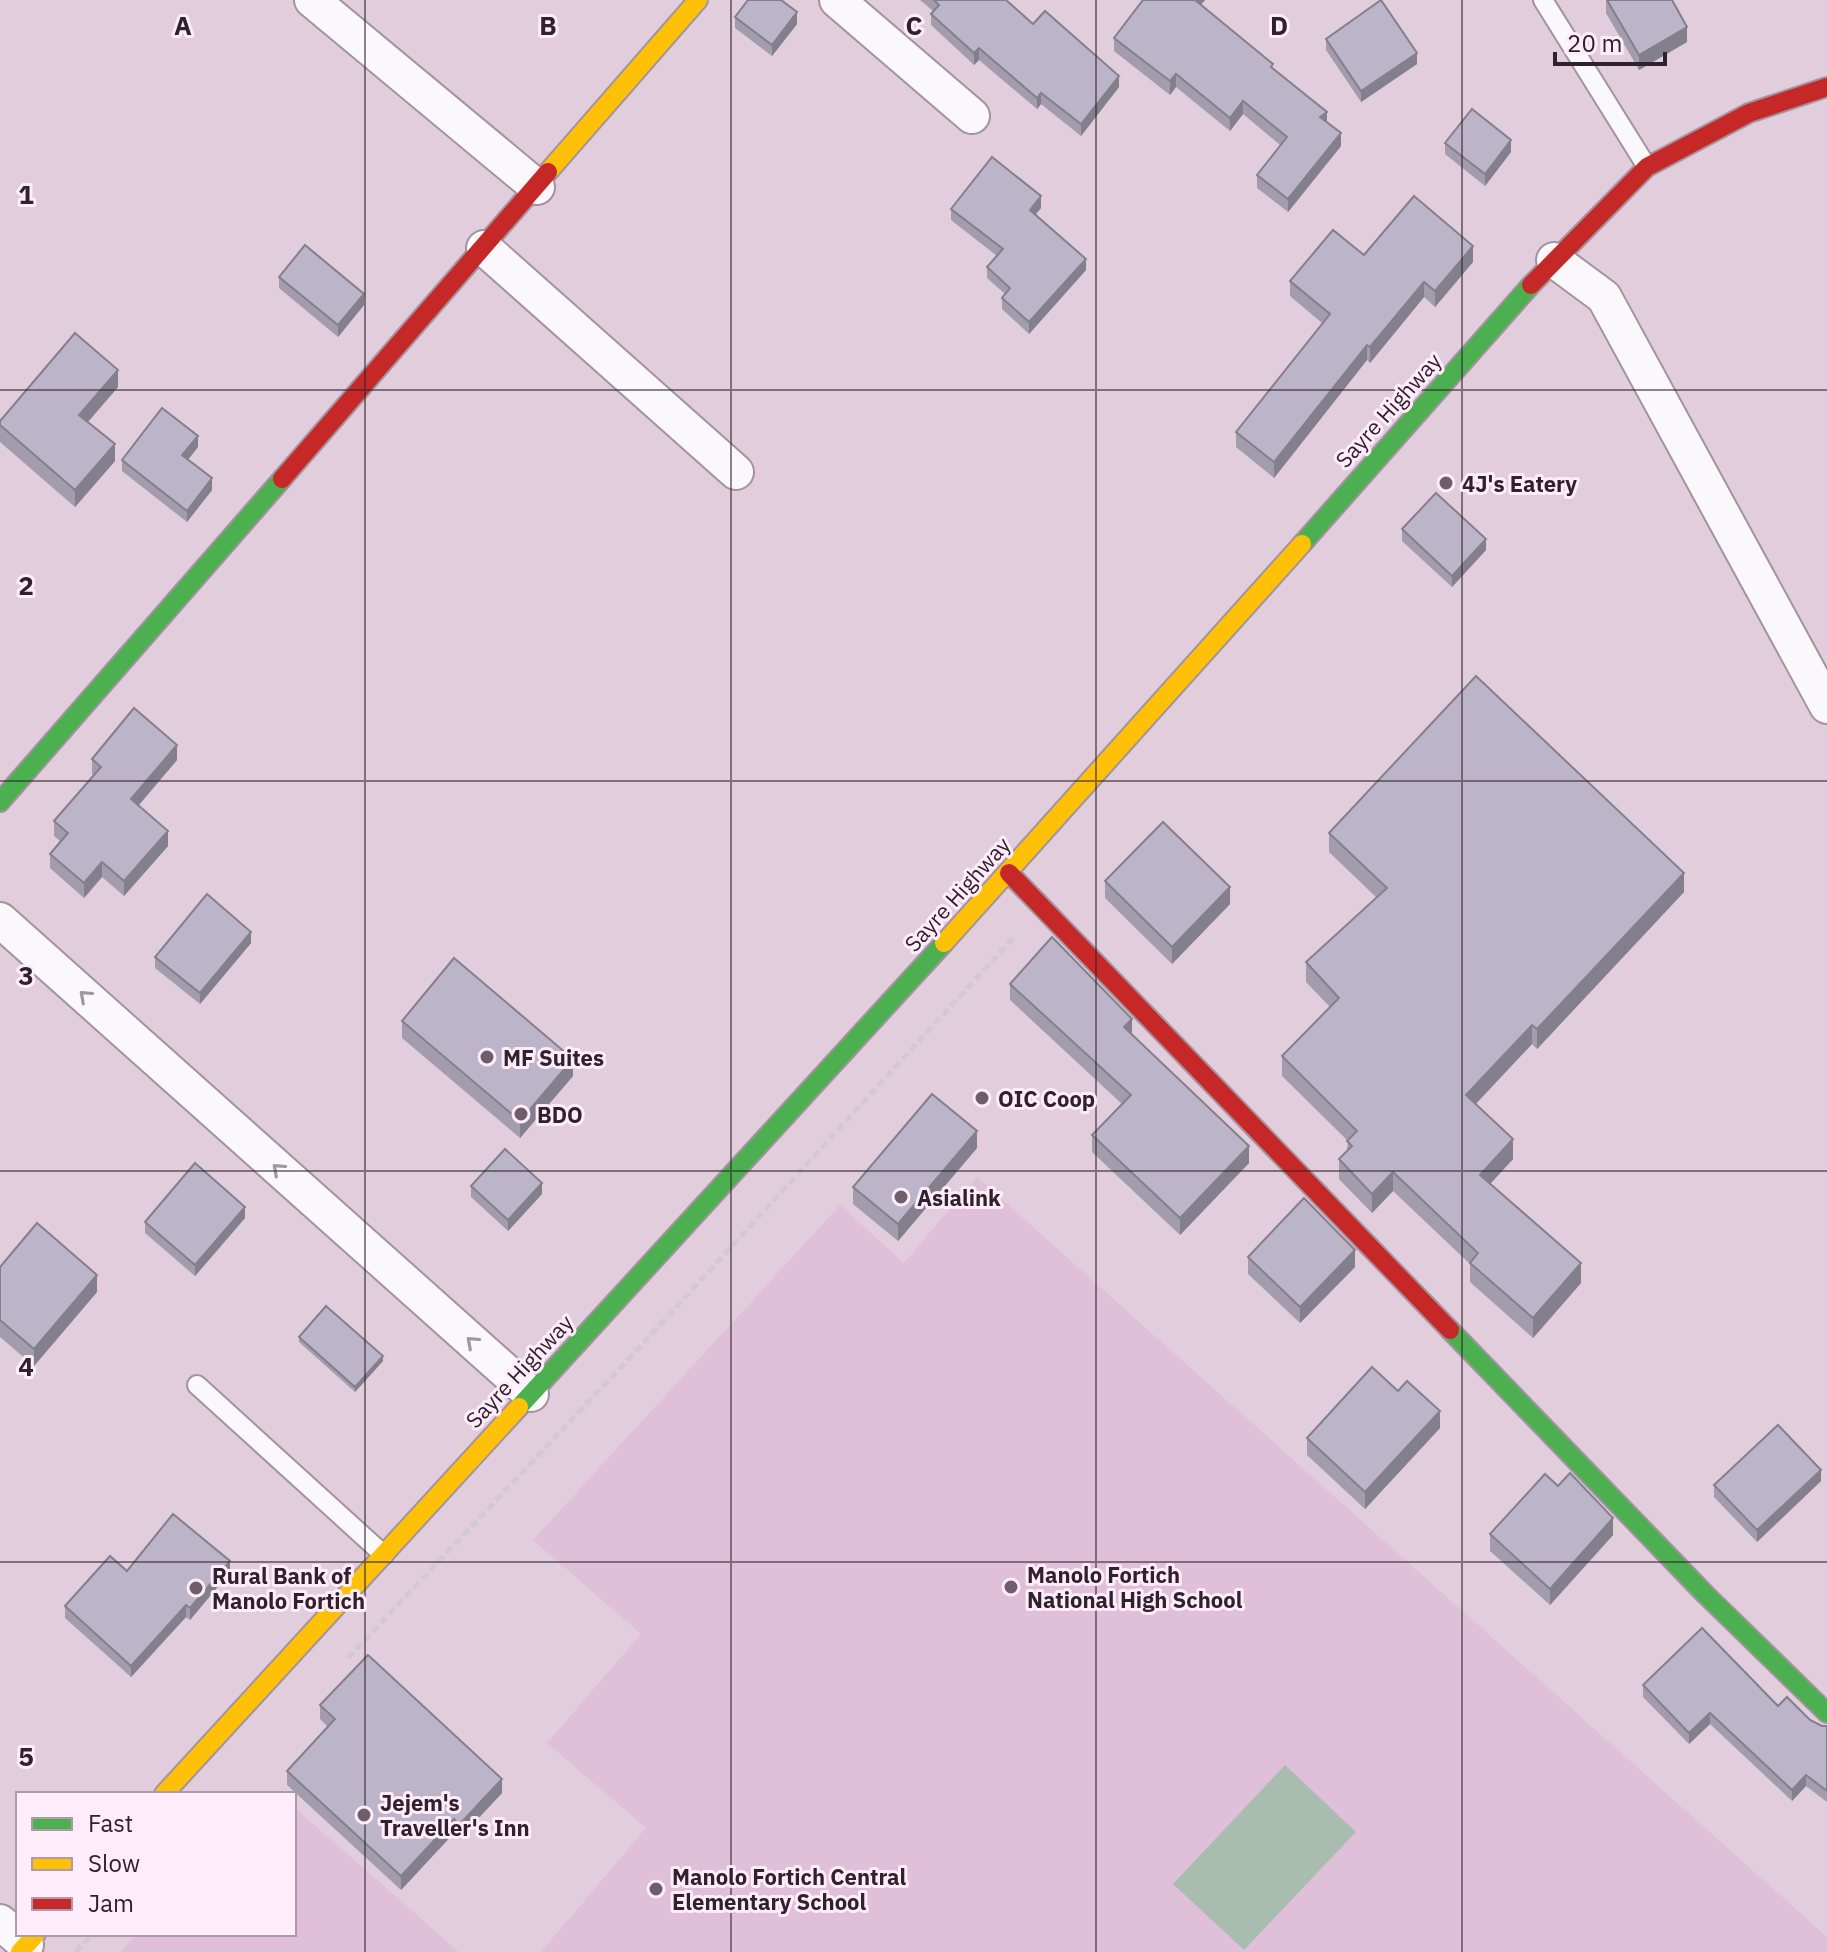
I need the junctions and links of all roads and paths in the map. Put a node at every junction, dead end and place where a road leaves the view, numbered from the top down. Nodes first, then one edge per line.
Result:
1 (312, 0) edge
2 (698, 0) edge
3 (837, 0) edge
4 (1543, 0) edge
5 (1827, 87) edge
6 (972, 116) dead end
7 (1647, 167) junction
8 (537, 187) junction
9 (484, 248) junction
10 (1554, 260) junction
11 (736, 472) dead end
12 (1827, 706) edge
13 (0, 802) edge
14 (1009, 873) junction
15 (1042, 906) junction
16 (0, 920) edge
17 (197, 1385) dead end
18 (531, 1394) junction
19 (384, 1555) junction
20 (347, 1659) dead end
21 (1827, 1713) edge
22 (166, 1792) edge
23 (0, 1922) edge
24 (16, 1935) edge
25 (90, 1936) edge
26 (76, 1952) edge

1 - 8 street
2 - 8 main road
3 - 6 street
4 - 7 lane
5 - 7 main road, Sayre Highway
7 - 10 main road, Sayre Highway
8 - 9 main road
9 - 11 street
9 - 13 main road
10 - 12 street
10 - 14 main road, Sayre Highway
14 - 15 main road
14 - 18 main road, Sayre Highway
15 - 20 path
15 - 21 main road
18 -> 16 street
17 - 19 lane
18 - 19 main road, Sayre Highway
19 - 22 main road, Sayre Highway
23 - 24 street
25 - 26 path

